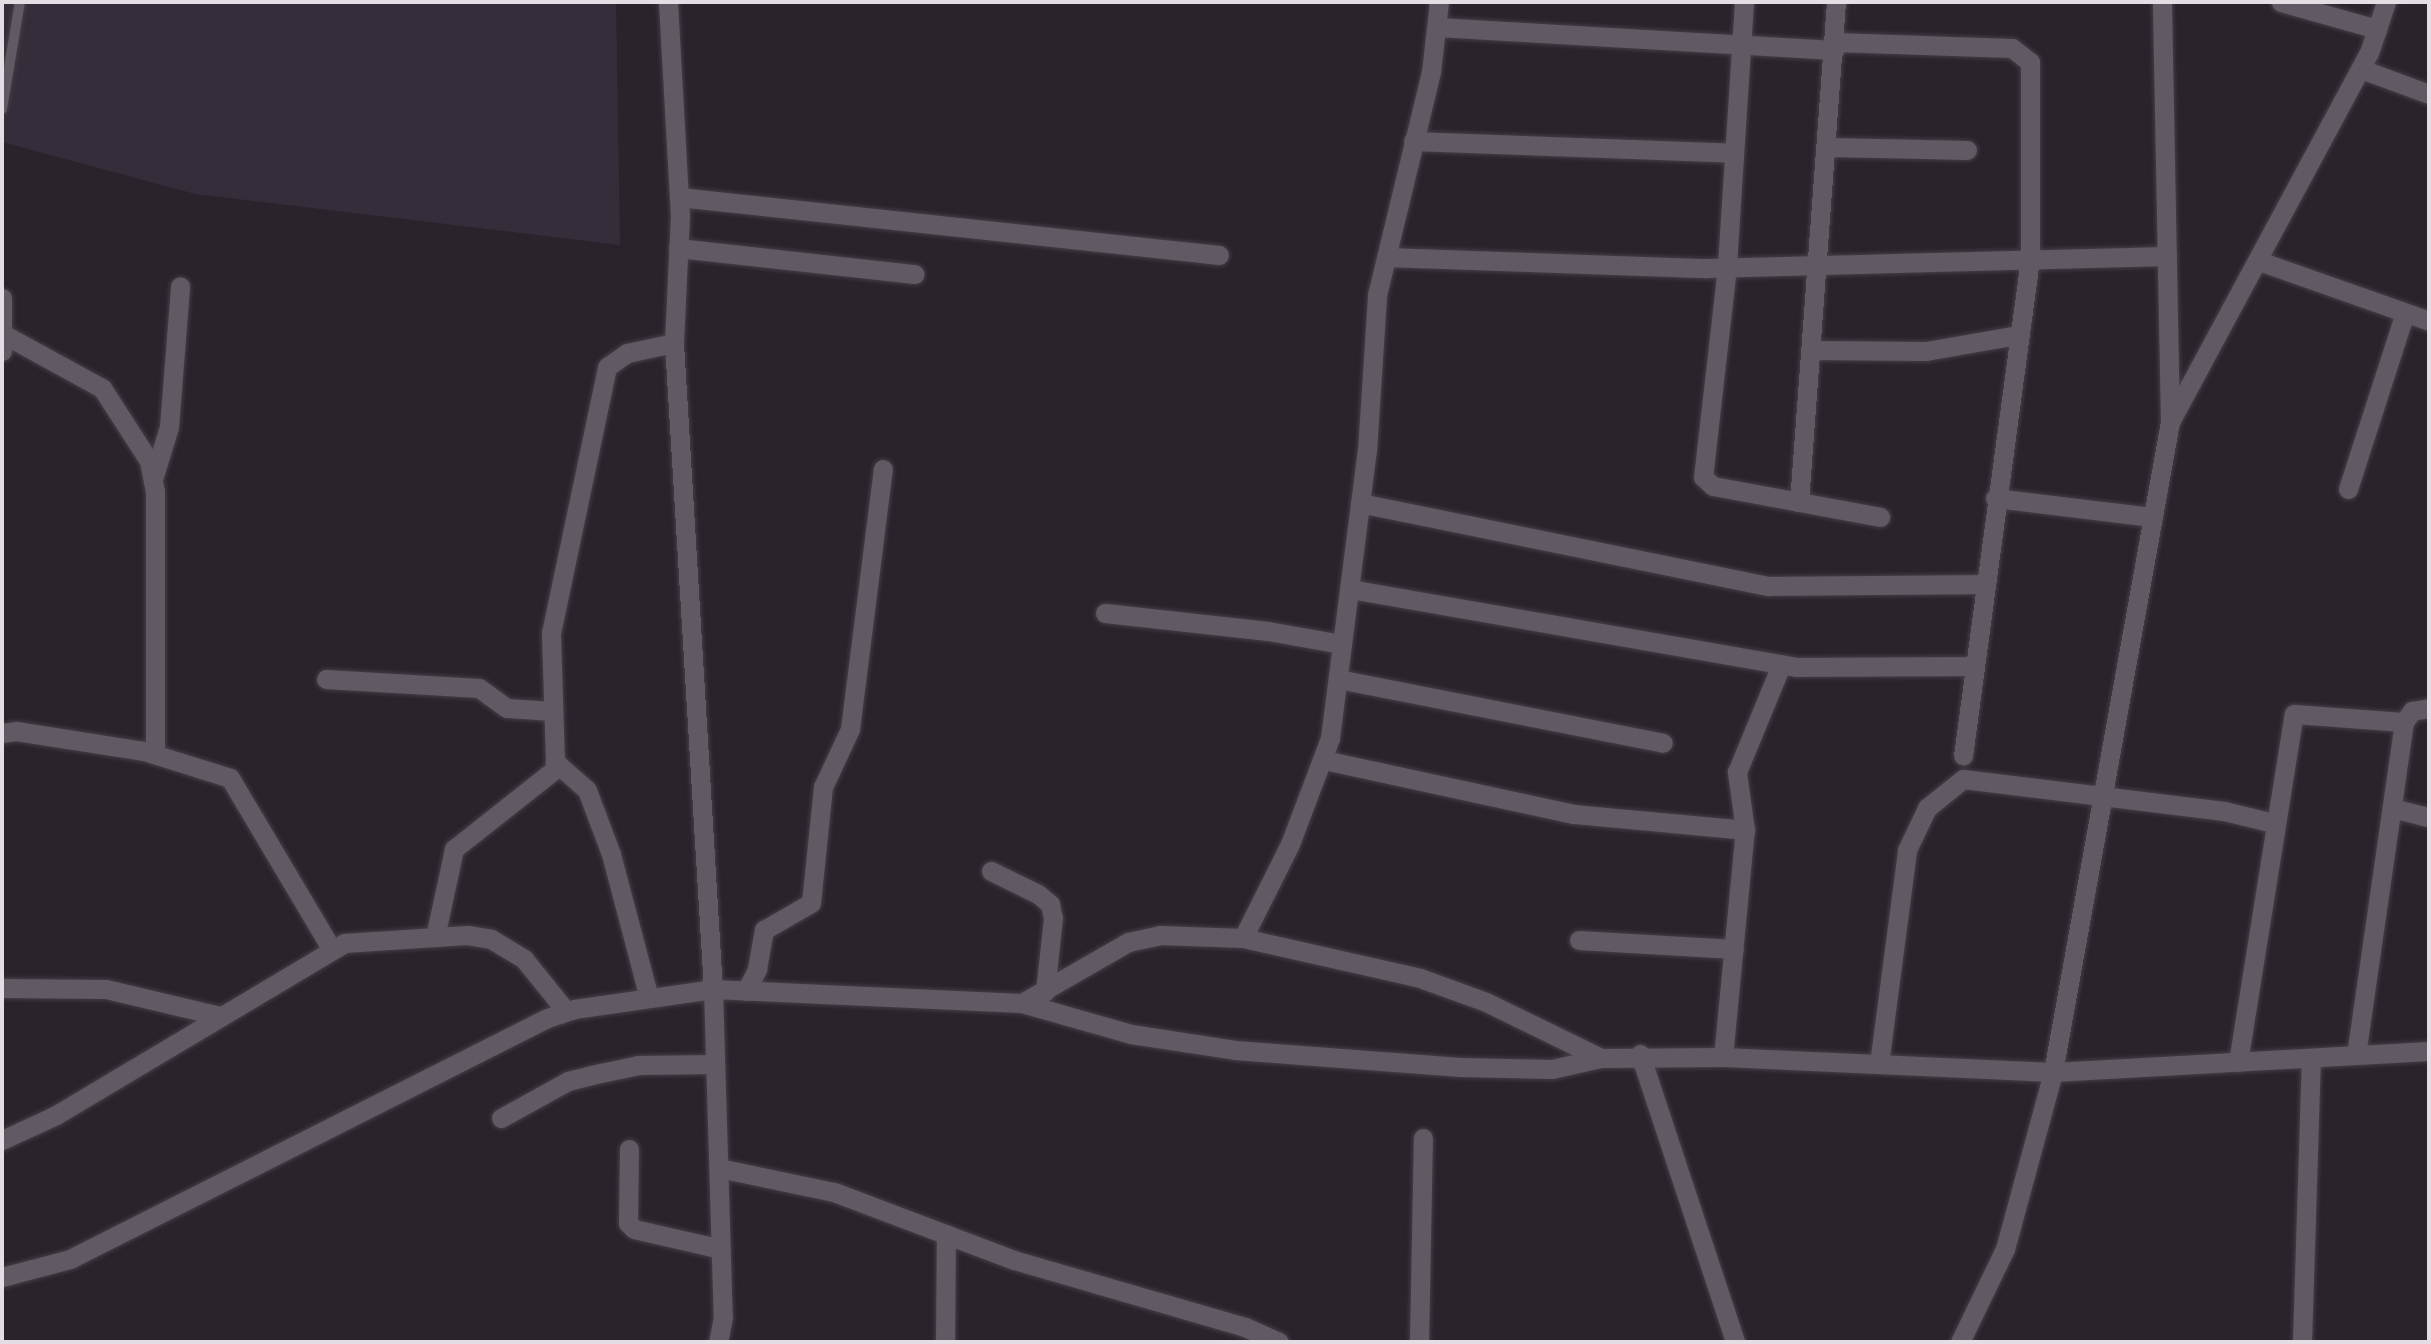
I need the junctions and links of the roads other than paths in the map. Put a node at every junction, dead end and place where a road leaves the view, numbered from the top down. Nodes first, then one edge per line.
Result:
1 (20, 2) edge
2 (668, 2) edge
3 (1439, 2) edge
4 (1744, 2) edge
5 (1836, 2) edge
6 (2162, 2) edge
7 (2281, 2) edge
8 (2386, 2) edge
9 (1437, 27) junction
10 (2377, 29) junction
11 (1741, 44) junction
12 (1834, 46) junction
13 (2361, 69) junction
14 (2429, 93) edge
15 (2, 109) edge
16 (1413, 141) junction
17 (1827, 147) junction
18 (1967, 150) dead end
19 (1734, 153) junction
20 (679, 197) junction
21 (678, 248) junction
22 (1219, 255) dead end
23 (2167, 256) junction
24 (1386, 257) junction
25 (2030, 259) junction
26 (2259, 261) junction
27 (1818, 265) junction
28 (1727, 267) junction
29 (915, 274) dead end
30 (180, 286) dead end
31 (2, 298) edge
32 (2405, 313) junction
33 (2429, 321) edge
34 (2018, 335) junction
35 (3, 343) edge
36 (674, 343) junction
37 (1811, 350) junction
38 (2170, 422) junction
39 (883, 469) dead end
40 (153, 476) junction
41 (2348, 489) dead end
42 (1994, 498) junction
43 (1799, 502) junction
44 (1360, 503) junction
45 (1880, 517) dead end
46 (2153, 517) junction
47 (1984, 584) junction
48 (1349, 589) junction
49 (1105, 613) dead end
50 (1342, 644) junction
51 (1781, 665) junction
52 (1974, 666) junction
53 (326, 679) dead end
54 (1338, 679) junction
55 (2429, 708) edge
56 (553, 712) junction
57 (2404, 722) junction
58 (2, 733) edge
59 (1663, 743) dead end
60 (155, 753) junction
61 (1963, 756) dead end
62 (1324, 760) junction
63 (559, 766) junction
64 (2103, 794) junction
65 (2392, 808) junction
66 (2429, 817) edge
67 (2274, 823) junction
68 (1745, 830) junction
69 (991, 871) dead end
70 (435, 937) junction
71 (1243, 938) junction
72 (1579, 940) dead end
73 (331, 948) junction
74 (1734, 949) junction
75 (2, 988) edge
76 (713, 989) junction
77 (746, 991) junction
78 (1045, 992) junction
79 (649, 998) junction
80 (1022, 1003) junction
81 (566, 1012) junction
82 (220, 1016) junction
83 (2429, 1051) edge
84 (1640, 1055) junction
85 (2356, 1055) junction
86 (1723, 1056) junction
87 (1601, 1058) junction
88 (2311, 1058) junction
89 (2238, 1062) junction
90 (715, 1064) junction
91 (1879, 1064) junction
92 (2053, 1072) junction
93 (501, 1118) dead end
94 (1423, 1138) dead end
95 (2, 1140) edge
96 (629, 1149) dead end
97 (719, 1168) junction
98 (946, 1234) junction
99 (721, 1249) junction
100 (2, 1277) edge
101 (718, 1342) edge
102 (945, 1342) edge
103 (1279, 1342) edge
104 (1419, 1342) edge
105 (1735, 1342) edge
106 (1960, 1342) edge
107 (2302, 1342) edge

1 - 15 lane
2 - 20 street
3 - 9 street
4 - 11 street
5 - 12 street
6 - 23 street
7 - 10 street
8 - 10 street
9 - 11 street
9 - 16 street
10 - 13 street
11 - 12 street
11 - 19 street
12 - 17 street
12 - 25 street
13 - 14 street
13 - 26 street
16 - 19 street
16 - 24 street
17 - 18 street
17 - 27 street
19 - 28 street
20 - 21 street
20 - 22 street
21 - 29 street
21 - 36 street
23 - 25 street
23 - 38 street
24 - 28 street
24 - 44 street
25 - 27 street
25 - 34 street
26 - 32 street
26 - 38 street
27 - 28 street
27 - 37 street
28 - 43 street
30 - 40 street
31 - 35 street
32 - 33 street
32 - 41 street
34 - 37 street
34 - 42 street
35 - 40 street
36 - 56 street
36 - 76 street
37 - 43 street
38 - 46 street
39 - 77 street
40 - 60 street
42 - 46 street
42 - 47 street
43 - 45 street
44 - 47 street
44 - 48 street
46 - 64 street
47 - 52 street
48 - 50 street
48 - 51 street
49 - 50 street
50 - 54 street
51 - 52 street
51 - 68 street
52 - 61 street
53 - 56 street
54 - 59 street
54 - 62 street
55 - 57 street
56 - 63 street
57 - 65 street
57 - 67 street
58 - 60 street
60 - 73 street
62 - 68 street
62 - 71 street
63 - 70 street
63 - 79 street
64 - 67 street
64 - 91 street
64 - 92 street
65 - 66 street
65 - 85 street
67 - 89 street
68 - 74 street
69 - 78 street
70 - 73 street
70 - 81 street
71 - 78 street
71 - 87 street
72 - 74 street
73 - 82 street
74 - 86 street
75 - 82 street
76 - 77 street
76 - 79 street
76 - 90 street
77 - 80 street
78 - 80 street
79 - 81 street
80 - 87 street
81 - 100 street
82 - 95 street
83 - 85 street
84 - 86 street
84 - 87 street
84 - 105 street
85 - 88 street
86 - 91 street
88 - 89 street
88 - 107 street
89 - 92 street
90 - 93 street
90 - 97 street
91 - 92 street
92 - 106 street
94 - 104 street
96 - 99 street
97 - 98 street
97 - 99 street
98 - 102 street
98 - 103 street
99 - 101 street

